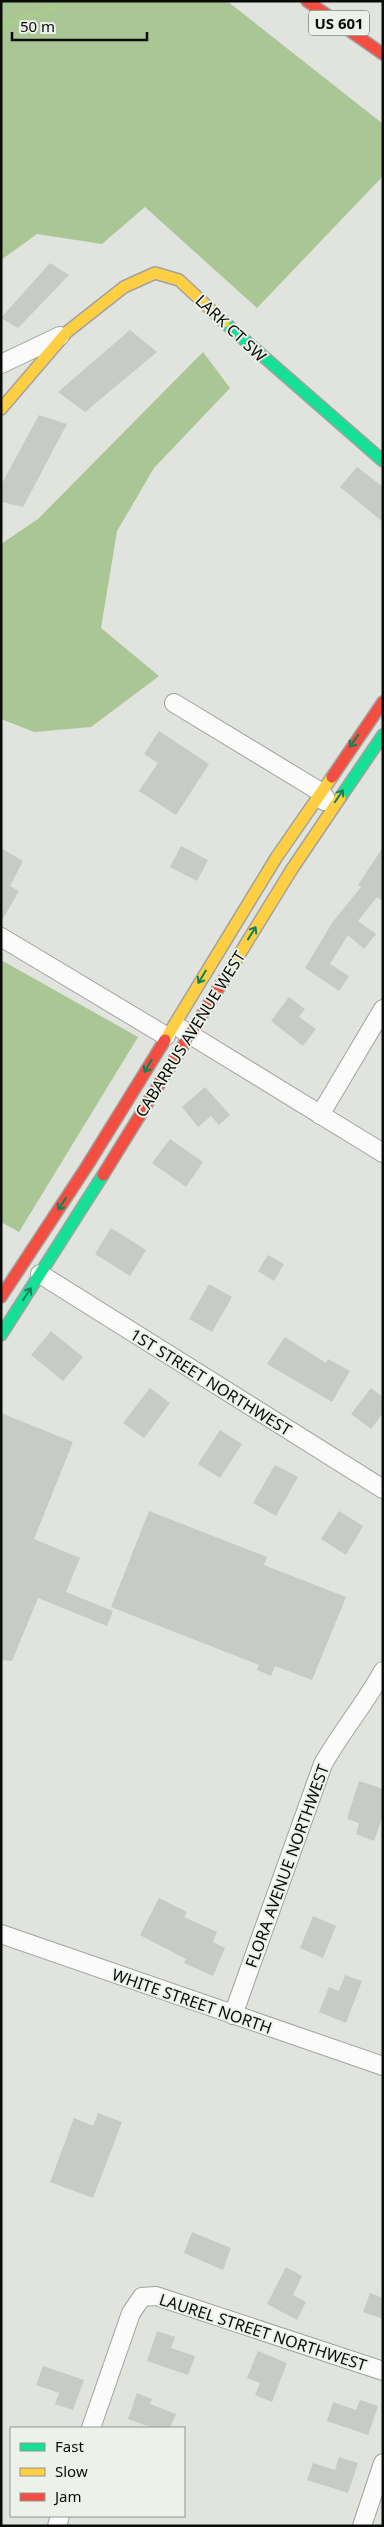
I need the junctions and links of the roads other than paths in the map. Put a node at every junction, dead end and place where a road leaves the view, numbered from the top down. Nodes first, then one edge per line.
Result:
1 (307, 1) edge
2 (383, 53) edge
3 (67, 332) junction
4 (1, 364) edge
5 (1, 409) edge
6 (383, 461) edge
7 (383, 702) edge
8 (174, 704) dead end
9 (383, 735) edge
10 (319, 792) junction
11 (292, 869) junction
12 (1, 937) edge
13 (383, 1009) edge
14 (170, 1030) junction
15 (190, 1035) junction
16 (320, 1115) junction
17 (383, 1153) edge
18 (40, 1274) junction
19 (1, 1298) edge
20 (1, 1335) edge
21 (383, 1488) edge
22 (383, 1671) edge
23 (383, 1703) edge
24 (363, 1705) junction
25 (1, 1934) edge
26 (233, 2016) junction
27 (383, 2066) edge
28 (383, 2371) edge
29 (91, 2427) edge
30 (383, 2463) edge
31 (362, 2526) edge

1 - 2 main road, US 601
3 - 4 street, LARK CT SW
3 - 5 main road, LARK CT SW
3 - 6 main road, LARK CT SW
7 -> 10 main road, CABARRUS AVENUE WEST
8 - 10 street
11 -> 9 main road, CABARRUS AVENUE WEST
10 - 11 street
10 -> 14 main road, CABARRUS AVENUE WEST
15 -> 11 main road, CABARRUS AVENUE WEST
12 - 14 street
13 - 16 street
14 - 15 street
14 -> 19 main road, CABARRUS AVENUE WEST
15 - 16 street
15 - 18 main road, CABARRUS AVENUE WEST
16 - 17 street
20 -> 18 main road, CABARRUS AVENUE WEST
18 - 21 street, 1ST STREET NORTHWEST
22 - 24 street, FLORA AVENUE NORTHWEST
23 - 24 street
24 - 26 street, FLORA AVENUE NORTHWEST
25 - 26 street, WHITE STREET NORTH
26 - 27 street, WHITE STREET NORTH
28 - 29 street, LAUREL STREET NORTHWEST
30 - 31 street

